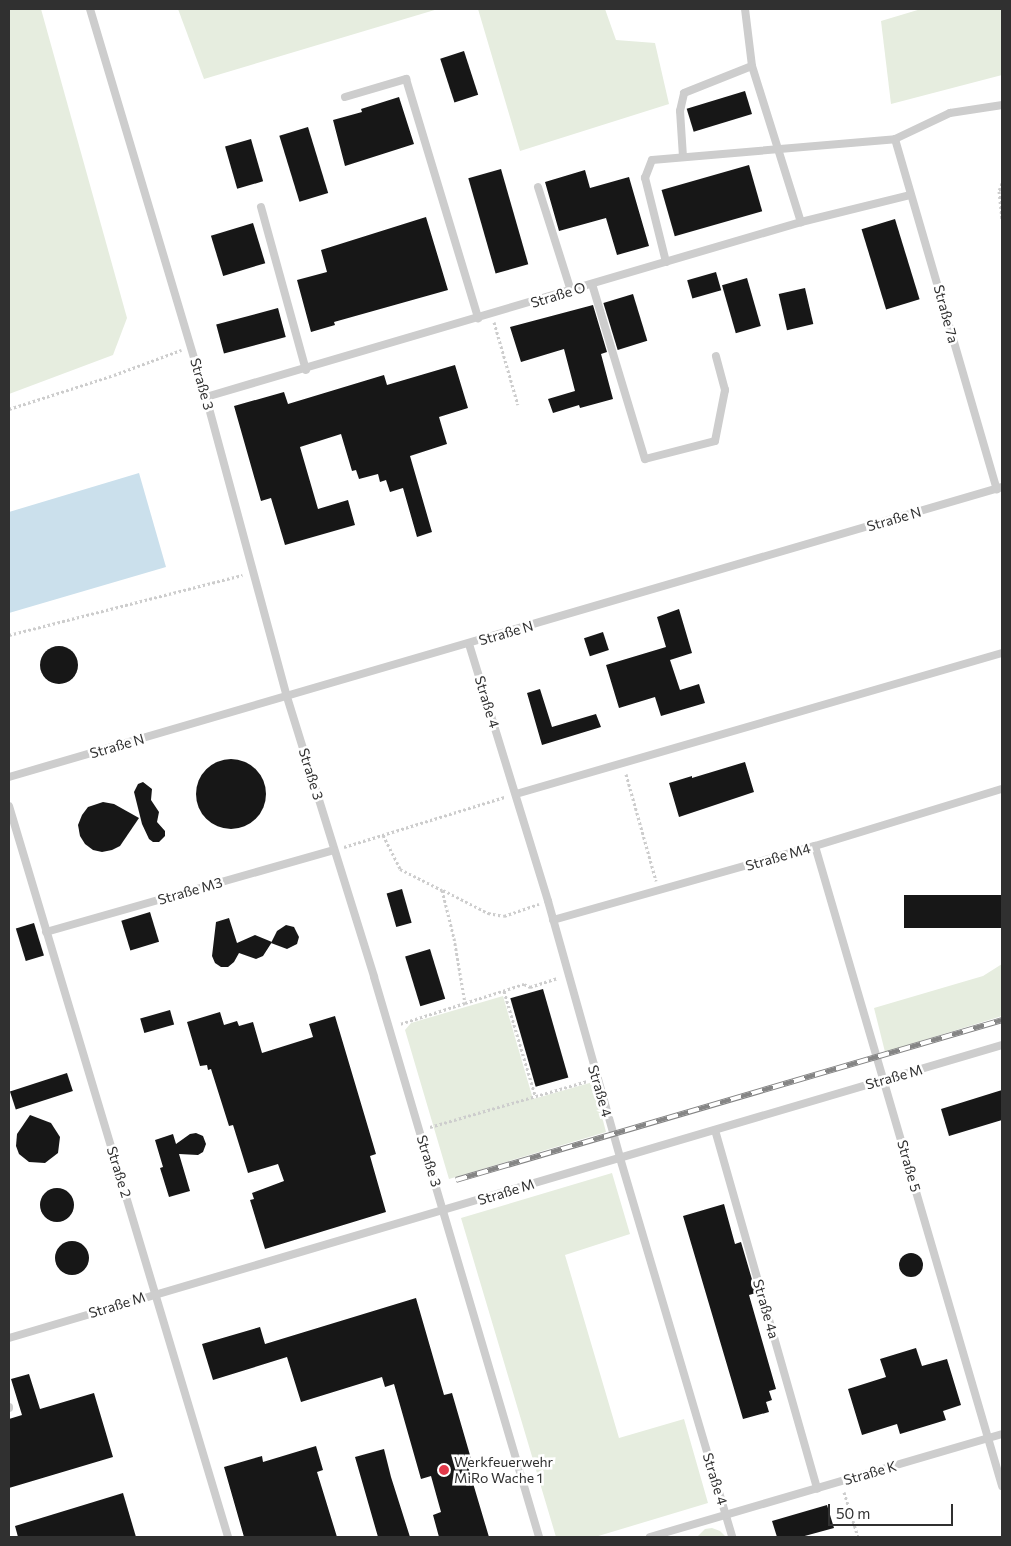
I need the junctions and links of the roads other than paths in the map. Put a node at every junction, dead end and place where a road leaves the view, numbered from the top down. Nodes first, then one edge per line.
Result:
1 (90, 9) edge
2 (745, 9) edge
3 (752, 66) junction
4 (345, 98) dead end
5 (1002, 105) edge
6 (895, 139) junction
7 (777, 148) junction
8 (683, 157) junction
9 (538, 187) dead end
10 (910, 195) junction
11 (261, 208) dead end
12 (801, 222) junction
13 (666, 262) junction
14 (592, 284) junction
15 (571, 291) junction
16 (478, 318) junction
17 (716, 356) dead end
18 (306, 370) junction
19 (206, 398) junction
20 (1000, 488) edge
21 (470, 644) junction
22 (1002, 653) edge
23 (287, 697) junction
24 (9, 777) edge
25 (1002, 788) edge
26 (516, 794) junction
27 (9, 806) edge
28 (815, 846) junction
29 (334, 850) junction
30 (553, 920) junction
31 (46, 932) junction
32 (1002, 1045) edge
33 (884, 1080) junction
34 (715, 1130) junction
35 (620, 1158) junction
36 (444, 1210) junction
37 (156, 1293) junction
38 (9, 1338) edge
39 (1002, 1434) edge
40 (988, 1438) junction
41 (1002, 1486) edge
42 (817, 1489) junction
43 (726, 1515) junction
44 (228, 1537) edge
45 (539, 1537) edge
46 (650, 1537) edge
47 (732, 1537) edge

1 - 19 lane, Straße 3
2 - 3 lane
3 - 7 lane
3 - 8 lane
4 - 16 lane
5 - 6 lane
6 - 7 lane
6 - 10 lane, Straße 7a
7 - 8 lane
7 - 12 lane
8 - 13 lane
9 - 15 lane
10 - 12 lane, Straße O
10 - 20 lane, Straße 7a
11 - 18 lane
12 - 13 lane, Straße O
13 - 14 lane, Straße O
14 - 15 lane, Straße O
14 - 17 lane
15 - 16 lane, Straße O
16 - 18 lane, Straße O
18 - 19 lane, Straße O
19 - 23 lane, Straße 3
20 - 21 lane, Straße N
21 - 23 lane, Straße N
21 - 26 lane, Straße 4
22 - 26 lane
23 - 24 lane, Straße N
23 - 29 lane, Straße 3
25 - 28 lane, Straße M4
26 - 30 lane, Straße 4
27 - 31 lane, Straße 2
28 - 30 lane, Straße M4
28 - 33 lane, Straße 5
29 - 31 lane, Straße M3
29 - 36 lane, Straße 3
30 - 35 lane, Straße 4
31 - 37 lane, Straße 2
32 - 33 lane, Straße M
33 - 34 lane, Straße M
33 - 40 lane, Straße 5
34 - 35 lane, Straße M
34 - 42 lane, Straße 4a
35 - 36 lane, Straße M
35 - 43 lane, Straße 4
36 - 37 lane, Straße M
36 - 45 lane, Straße 3
37 - 38 lane, Straße M
37 - 44 lane, Straße 2
39 - 40 lane, Straße K
40 - 41 lane, Straße 5
40 - 42 lane, Straße K
42 - 43 lane, Straße K
43 - 46 lane, Straße K
43 - 47 lane, Straße 4

